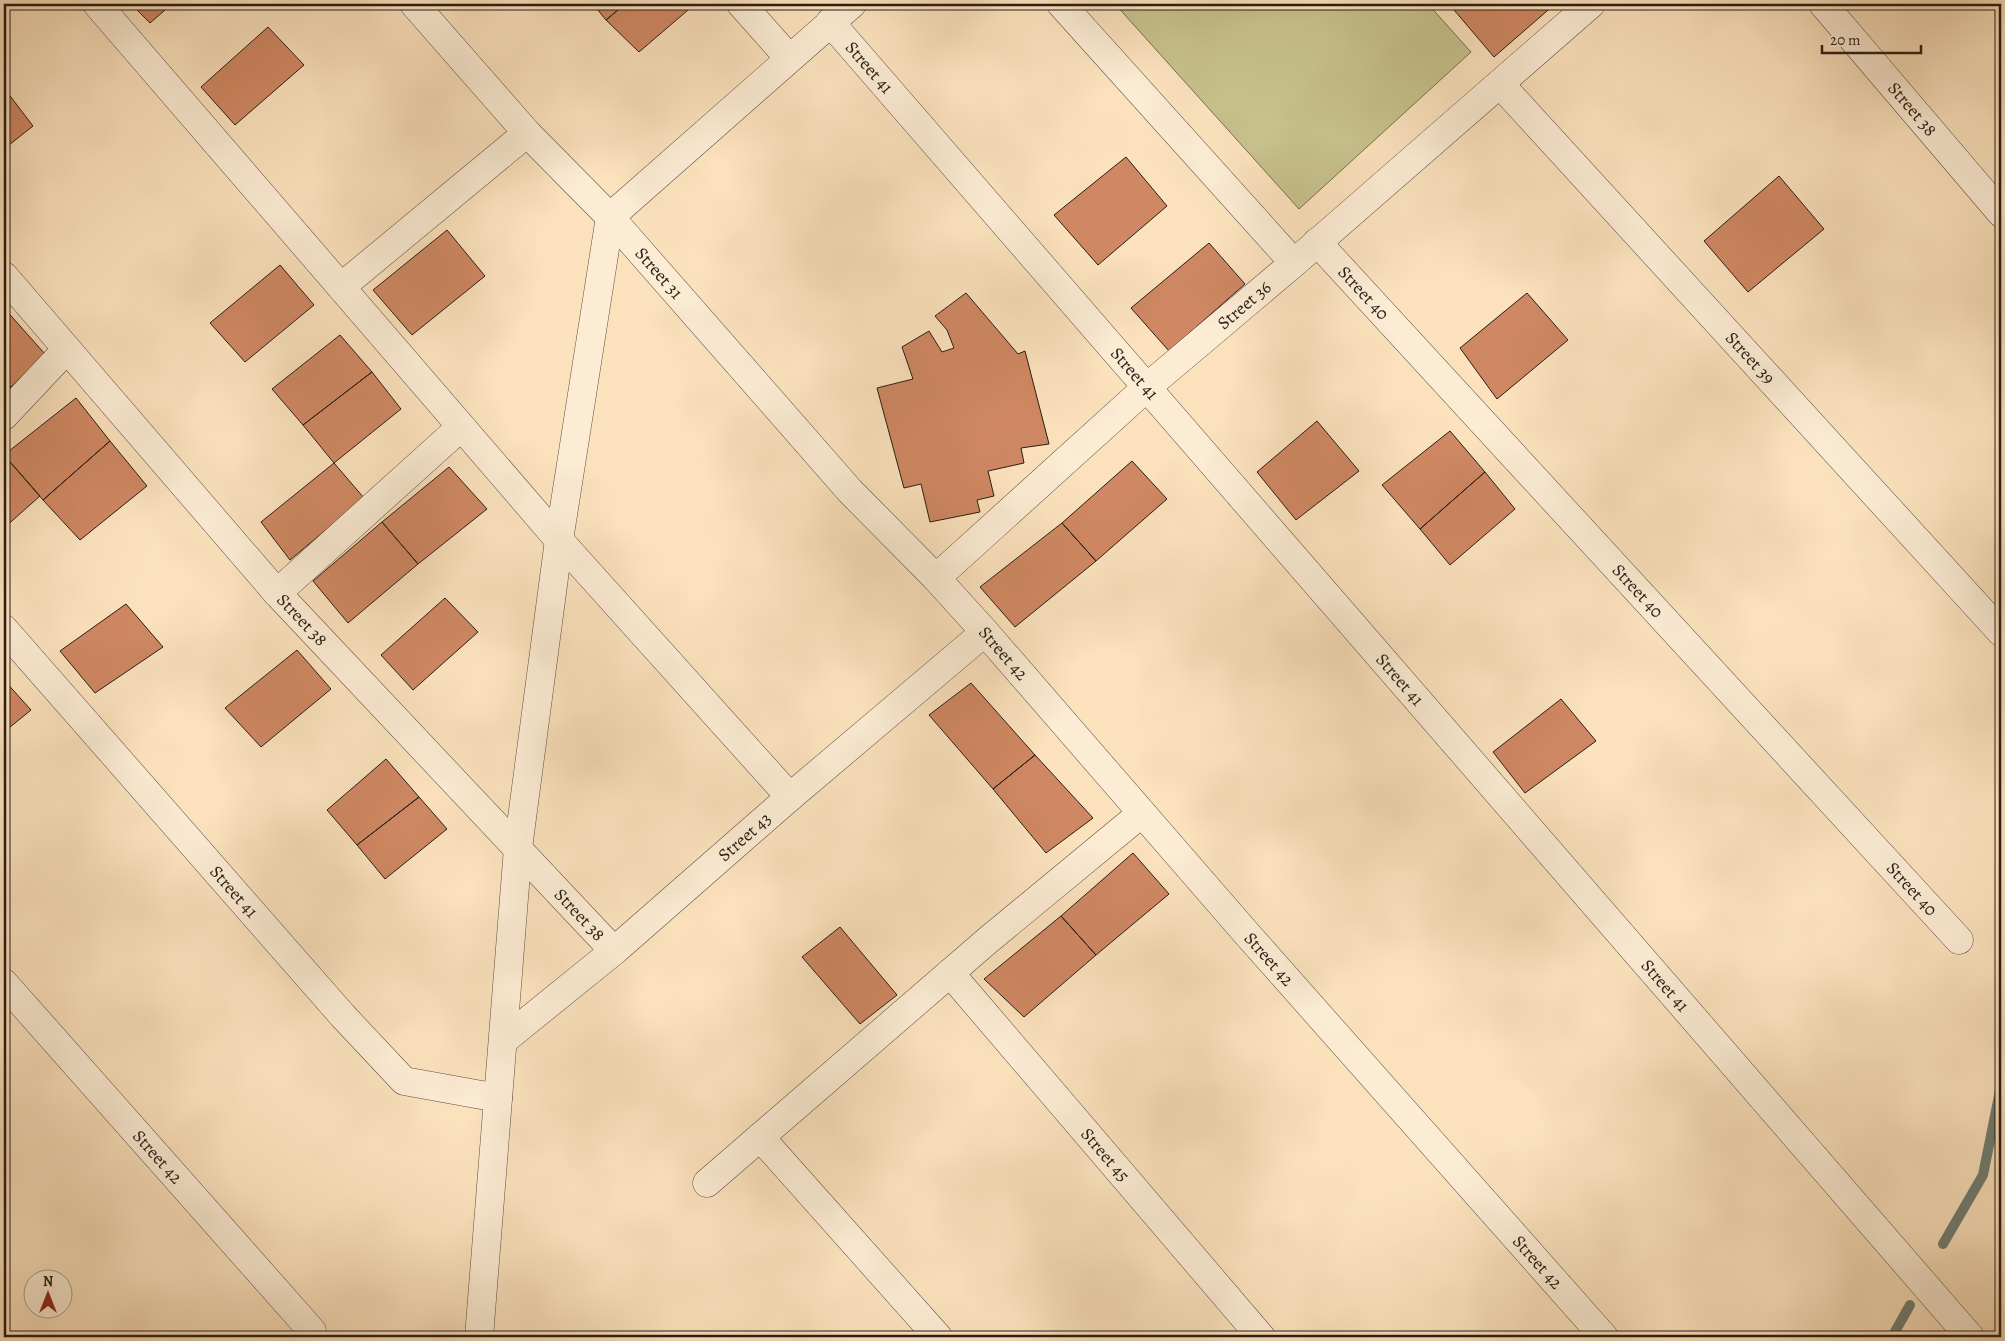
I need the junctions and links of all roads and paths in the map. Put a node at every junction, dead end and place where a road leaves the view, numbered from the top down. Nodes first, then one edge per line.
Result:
1 (98, 4) edge
2 (414, 4) edge
3 (741, 4) edge
4 (852, 4) edge
5 (1061, 4) edge
6 (1591, 4) edge
7 (1823, 4) edge
8 (830, 22) junction
9 (789, 58) junction
10 (1500, 84) junction
11 (527, 133) junction
12 (2001, 213) edge
13 (610, 217) junction
14 (1317, 242) junction
15 (1294, 262) junction
16 (4, 276) edge
17 (340, 287) junction
18 (67, 349) junction
19 (1146, 388) junction
20 (4, 416) edge
21 (461, 427) junction
22 (559, 540) junction
23 (936, 578) junction
24 (278, 593) junction
25 (4, 629) edge
26 (985, 632) junction
27 (2001, 632) edge
28 (790, 796) junction
29 (1142, 813) junction
30 (518, 848) junction
31 (1959, 940) dead end
32 (614, 950) junction
33 (950, 974) junction
34 (4, 983) edge
35 (504, 1040) junction
36 (498, 1098) junction
37 (760, 1137) junction
38 (707, 1182) dead end
39 (312, 1331) dead end
40 (479, 1337) edge
41 (938, 1337) edge
42 (1260, 1337) edge
43 (1604, 1337) edge
44 (1970, 1337) edge

1 - 17 street
2 - 11 street, Street 31
3 - 9 street
4 - 8 street
5 - 15 street
6 - 10 street, Street 36
7 - 12 street, Street 38
8 - 9 street
8 - 19 street, Street 41
9 - 13 street
10 - 14 street, Street 36
10 - 27 street, Street 39
11 - 13 street, Street 31
11 - 17 street
13 - 22 street
13 - 23 street, Street 31
14 - 15 street, Street 36
14 - 31 street, Street 40
15 - 19 street, Street 36
16 - 18 street, Street 38
17 - 21 street
18 - 20 street
18 - 24 street, Street 38
19 - 23 street, Street 36
19 - 44 street, Street 41
21 - 22 street
21 - 24 street
22 - 28 street
22 - 30 street
23 - 26 street, Street 42
24 - 30 street, Street 38
25 - 36 street, Street 41
26 - 28 street, Street 43
26 - 29 street, Street 42
28 - 32 street, Street 43
29 - 33 street
29 - 43 street, Street 42
30 - 32 street, Street 38
30 - 35 street
32 - 35 street, Street 43
33 - 37 street
33 - 42 street, Street 45
34 - 39 street, Street 42
35 - 36 street
36 - 40 street
37 - 38 street
37 - 41 street

